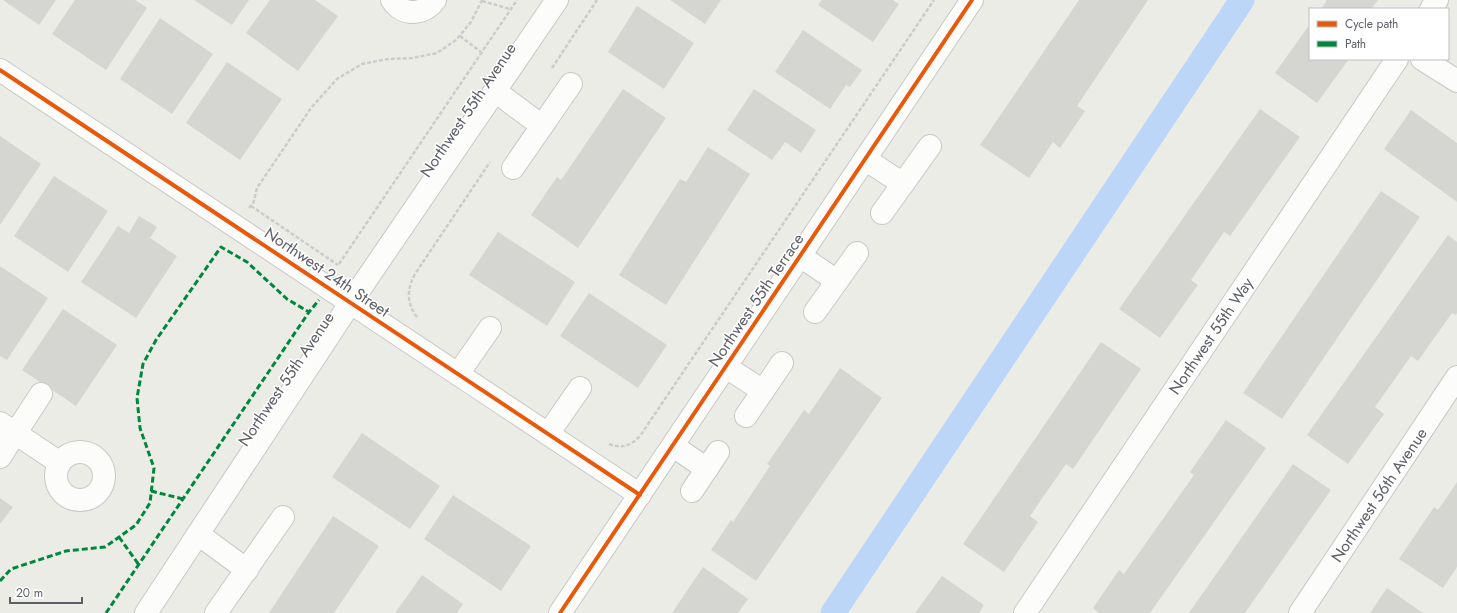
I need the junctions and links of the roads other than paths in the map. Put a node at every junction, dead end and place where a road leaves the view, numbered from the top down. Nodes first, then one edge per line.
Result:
1 (392, 0) edge
2 (435, 0) edge
3 (557, 0) edge
4 (972, 0) edge
5 (1396, 60) edge
6 (1424, 60) edge
7 (0, 70) edge
8 (1457, 81) edge
9 (571, 84) dead end
10 (495, 91) junction
11 (542, 126) junction
12 (930, 146) dead end
13 (865, 159) junction
14 (513, 168) dead end
15 (903, 184) junction
16 (882, 213) dead end
17 (857, 253) dead end
18 (800, 256) junction
19 (837, 281) junction
20 (351, 302) junction
21 (815, 312) dead end
22 (490, 328) dead end
23 (782, 363) dead end
24 (726, 367) junction
25 (458, 374) junction
26 (1457, 377) edge
27 (580, 388) dead end
28 (763, 391) junction
29 (41, 394) dead end
30 (746, 416) dead end
31 (8, 428) edge
32 (548, 434) junction
33 (672, 446) junction
34 (0, 457) edge
35 (60, 463) dead end
36 (692, 491) dead end
37 (640, 494) junction
38 (283, 517) dead end
39 (198, 534) junction
40 (247, 570) junction
41 (146, 613) edge
42 (216, 613) edge
43 (560, 613) edge
44 (1025, 613) edge
45 (1300, 613) edge

1 - 2 street
3 - 10 street, Northwest 55th Avenue
4 - 13 street, Northwest 55th Terrace
5 - 44 street, Northwest 55th Way
6 - 8 street
7 - 20 street, Northwest 24th Street
9 - 11 street
10 - 11 street
10 - 20 street, Northwest 55th Avenue
11 - 14 street
12 - 15 street
13 - 15 street
13 - 18 street, Northwest 55th Terrace
15 - 16 street
17 - 19 street
18 - 19 street
18 - 24 street, Northwest 55th Terrace
19 - 21 street
20 - 25 street, Northwest 24th Street
20 - 39 street, Northwest 55th Avenue
22 - 25 street
23 - 28 street
24 - 28 street
24 - 33 street, Northwest 55th Terrace
25 - 32 street, Northwest 24th Street
26 - 45 street, Northwest 56th Avenue
27 - 32 street
28 - 30 street
29 - 31 street
31 - 34 street
31 - 35 street
32 - 37 street, Northwest 24th Street
33 - 36 street
33 - 37 street, Northwest 55th Terrace
37 - 43 street, Northwest 55th Terrace
38 - 40 street
39 - 40 street
39 - 41 street, Northwest 55th Avenue
40 - 42 street

